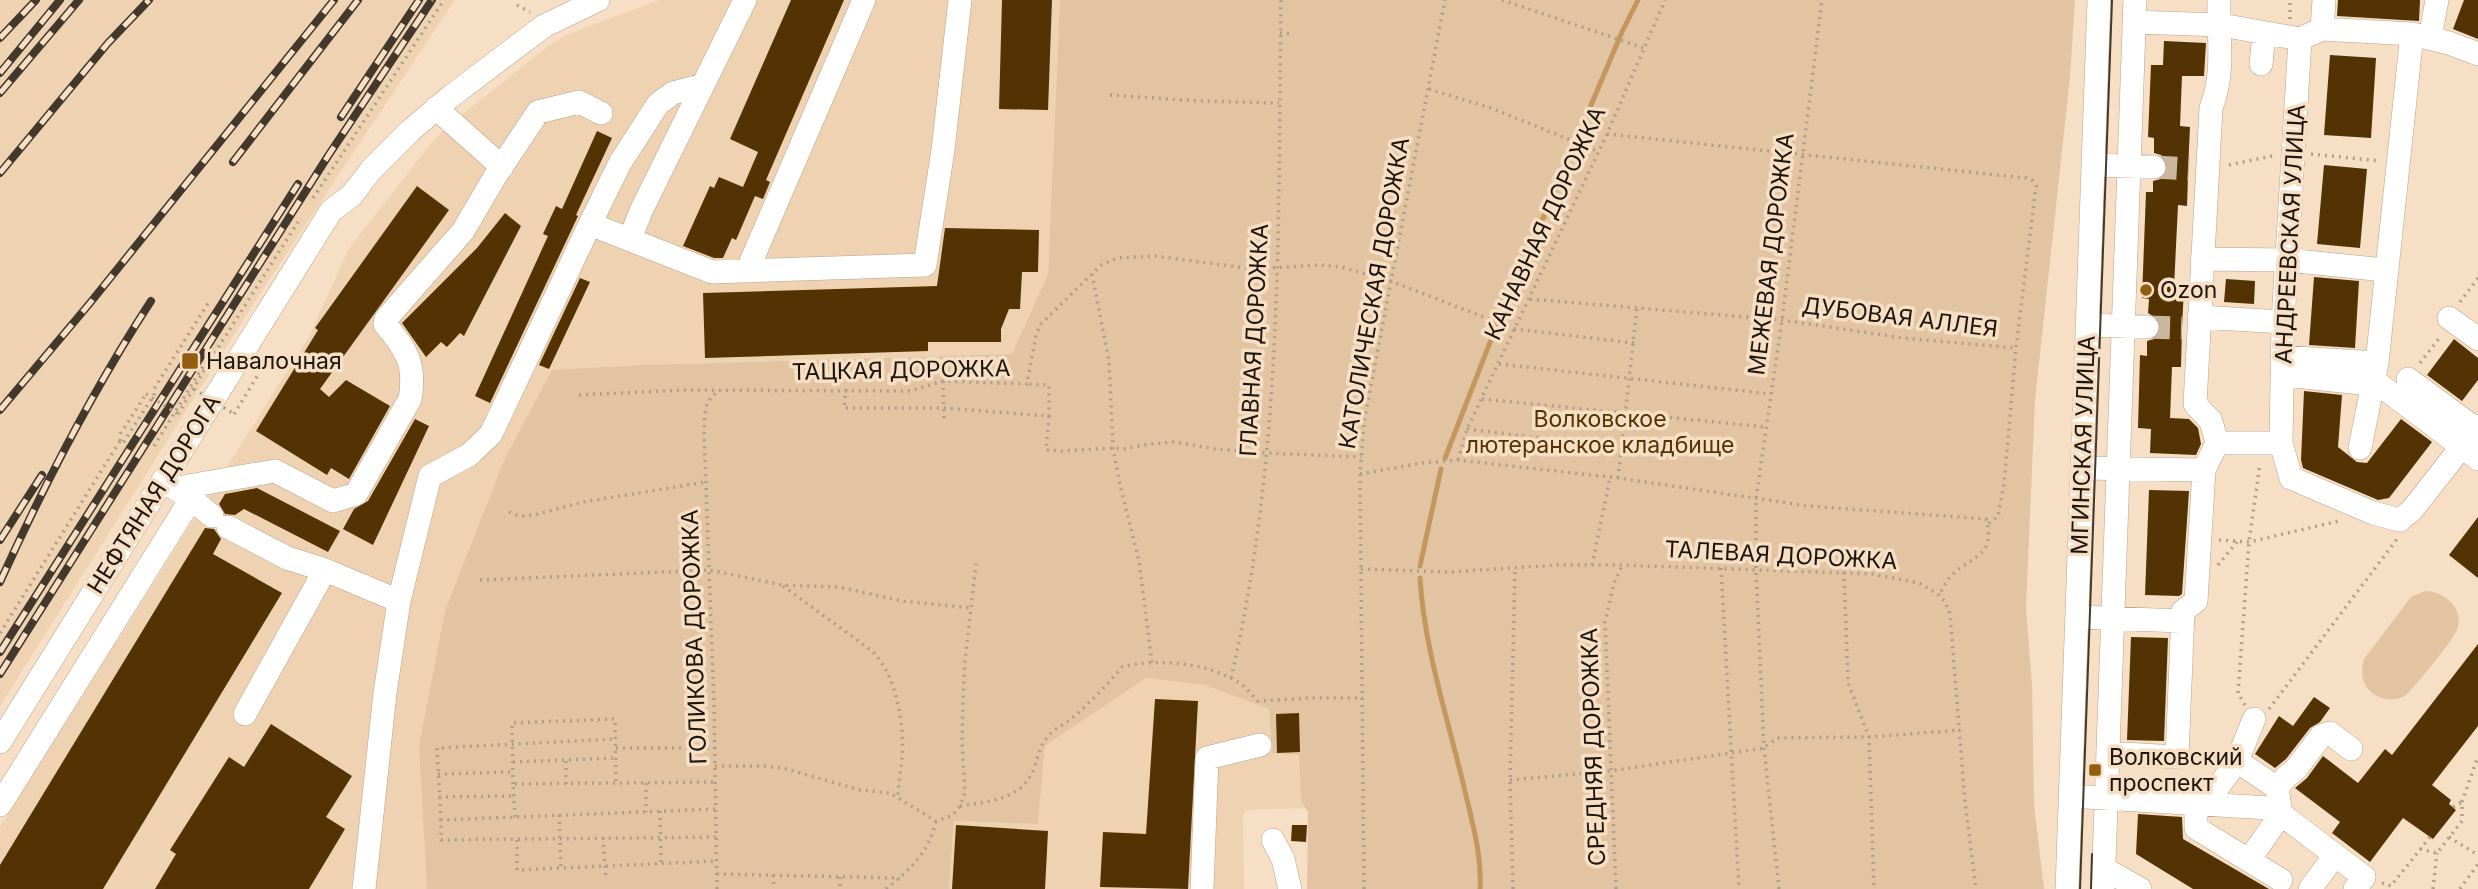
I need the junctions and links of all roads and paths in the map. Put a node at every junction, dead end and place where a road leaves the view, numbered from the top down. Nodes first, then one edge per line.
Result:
1 (598, 0) edge
2 (745, 0) edge
3 (864, 0) edge
4 (960, 0) edge
5 (1281, 0) edge
6 (1445, 0) edge
7 (1502, 0) edge
8 (1665, 0) edge
9 (1822, 0) edge
10 (2099, 0) edge
11 (2219, 0) edge
12 (2324, 0) edge
13 (2437, 0) edge
14 (2135, 11) edge
15 (2221, 24) junction
16 (2322, 29) junction
17 (1280, 33) junction
18 (2264, 33) junction
19 (1293, 34) dead end
20 (2421, 36) junction
21 (2300, 38) junction
22 (1644, 48) junction
23 (2478, 54) edge
24 (2261, 64) dead end
25 (703, 85) junction
26 (1429, 89) junction
27 (1110, 95) dead end
28 (1279, 103) junction
29 (436, 108) junction
30 (601, 113) dead end
31 (1607, 134) junction
32 (1598, 151) junction
33 (2293, 152) junction
34 (1801, 156) junction
35 (2400, 163) junction
36 (2094, 165) junction
37 (2129, 166) junction
38 (502, 167) junction
39 (2154, 167) tunnel mouth
40 (2198, 169) junction
41 (590, 223) junction
42 (630, 239) junction
43 (2202, 259) junction
44 (2287, 260) junction
45 (1276, 269) junction
46 (747, 271) junction
47 (2386, 273) junction
48 (1092, 274) junction
49 (2478, 278) edge
50 (1390, 281) junction
51 (1530, 299) junction
52 (209, 300) dead end
53 (1637, 308) junction
54 (2449, 317) junction
55 (1782, 320) junction
56 (2283, 322) junction
57 (2088, 325) junction
58 (2193, 325) junction
59 (2123, 326) junction
60 (2147, 327) tunnel mouth
61 (1515, 329) junction
62 (2478, 338) edge
63 (1633, 343) junction
64 (2016, 348) junction
65 (211, 361) dead end
66 (1499, 364) junction
67 (2283, 366) junction
68 (2376, 373) junction
69 (258, 376) dead end
70 (1629, 378) junction
71 (2408, 379) joint
72 (943, 381) junction
73 (1027, 384) junction
74 (194, 389) junction
75 (846, 389) junction
76 (701, 390) junction
77 (720, 391) junction
78 (1771, 394) junction
79 (579, 395) dead end
80 (1482, 399) junction
81 (707, 402) junction
82 (944, 408) junction
83 (1625, 414) junction
84 (1049, 416) junction
85 (944, 420) dead end
86 (1766, 427) junction
87 (2477, 427) edge
88 (1467, 429) junction
89 (120, 442) junction
90 (2217, 443) junction
91 (2272, 443) junction
92 (1621, 447) junction
93 (1113, 448) junction
94 (2360, 448) dead end
95 (1268, 453) junction
96 (2470, 453) edge
97 (1362, 457) junction
98 (1458, 460) junction
99 (2082, 468) junction
100 (2118, 470) junction
101 (2204, 470) junction
102 (1360, 474) junction
103 (1610, 477) junction
104 (1618, 478) junction
105 (706, 482) junction
106 (177, 490) junction
107 (1756, 498) junction
108 (509, 512) dead end
109 (2373, 513) junction
110 (1988, 524) junction
111 (2406, 526) junction
112 (2200, 539) junction
113 (2249, 542) junction
114 (976, 564) dead end
115 (1592, 565) junction
116 (1623, 565) junction
117 (1721, 568) junction
118 (1361, 569) junction
119 (1515, 569) junction
120 (1756, 569) junction
121 (325, 570) junction
122 (710, 570) junction
123 (1844, 572) junction
124 (480, 580) dead end
125 (782, 585) junction
126 (1939, 595) junction
127 (399, 601) junction
128 (971, 608) junction
129 (2077, 617) junction
130 (2113, 618) junction
131 (2182, 621) junction
132 (0, 633) edge
133 (1152, 663) junction
134 (1231, 678) junction
135 (2238, 693) dead end
136 (1363, 698) junction
137 (245, 714) dead end
138 (2254, 719) joint
139 (1960, 730) junction
140 (1869, 737) junction
141 (615, 739) junction
142 (0, 742) edge
143 (513, 744) junction
144 (1260, 745) dead end
145 (616, 748) junction
146 (715, 748) junction
147 (1764, 748) junction
148 (2351, 749) dead end
149 (1733, 752) junction
150 (2123, 754) dead end
151 (2478, 756) edge
152 (616, 758) junction
153 (566, 760) junction
154 (2237, 761) junction
155 (513, 762) junction
156 (715, 766) junction
157 (1611, 771) junction
158 (513, 772) junction
159 (438, 774) junction
160 (1510, 780) junction
161 (715, 782) junction
162 (617, 783) junction
163 (646, 783) junction
164 (513, 784) junction
165 (566, 784) junction
166 (2277, 788) junction
167 (514, 796) junction
168 (2070, 796) junction
169 (439, 797) junction
170 (898, 797) junction
171 (2106, 797) junction
172 (2462, 802) junction
173 (2204, 803) junction
174 (0, 805) edge
175 (960, 806) junction
176 (2453, 807) dead end
177 (715, 809) junction
178 (660, 811) junction
179 (646, 812) junction
180 (2281, 814) junction
181 (559, 815) junction
182 (515, 817) junction
183 (441, 820) junction
184 (936, 821) junction
185 (716, 836) junction
186 (661, 837) junction
187 (2430, 837) dead end
188 (2449, 837) junction
189 (603, 838) junction
190 (517, 839) junction
191 (560, 839) junction
192 (1273, 840) dead end
193 (2420, 849) junction
194 (2437, 853) junction
195 (2334, 855) junction
196 (2478, 855) edge
197 (2249, 860) junction
198 (716, 861) junction
199 (662, 863) junction
200 (2478, 864) edge
201 (605, 866) junction
202 (561, 868) junction
203 (716, 874) junction
204 (773, 876) junction
205 (839, 877) junction
206 (900, 878) junction
207 (2103, 879) edge
208 (606, 880) dead end
209 (2281, 880) dead end
210 (2359, 883) edge
211 (2463, 887) edge
212 (364, 889) edge
213 (717, 889) edge
214 (774, 889) edge
215 (840, 889) edge
216 (886, 889) edge
217 (1202, 889) edge
218 (1290, 889) edge
219 (1364, 889) edge
220 (1513, 889) edge
221 (1616, 889) edge
222 (1739, 889) edge
223 (1779, 889) edge
224 (1874, 889) edge
225 (1976, 889) edge
226 (2067, 889) edge
227 (2140, 889) edge
228 (2310, 889) edge
229 (2433, 889) edge

1 - 29 street, НЕФТЯНАЯ ДОРОГА
2 - 25 street
3 - 46 street
4 - 46 street
5 - 17 path, ГЛАВНАЯ ДОРОЖКА
6 - 26 path, КАТОЛИЧЕСКАЯ ДОРОЖКА
7 - 22 path
8 - 22 path, КАНАВНАЯ ДОРОЖКА
9 - 34 path, МЕЖЕВАЯ ДОРОЖКА
10 - 36 street, МГИНСКАЯ УЛИЦА
11 - 15 street
12 - 16 street
13 - 20 street
14 - 15 street
14 - 37 street, МГИНСКАЯ УЛИЦА
15 - 18 street
15 - 40 street
16 - 20 street
16 - 21 street
17 - 19 path
17 - 28 path, ГЛАВНАЯ ДОРОЖКА
18 - 21 street
18 - 24 street
20 - 23 street
20 - 35 street
21 - 33 street, АНДРЕЕВСКАЯ УЛИЦА
22 - 31 path, КАНАВНАЯ ДОРОЖКА
25 - 41 street
25 - 42 street
26 - 32 path
26 - 50 path, КАТОЛИЧЕСКАЯ ДОРОЖКА
27 - 28 path
28 - 45 path, ГЛАВНАЯ ДОРОЖКА
29 - 38 street
29 - 106 street, НЕФТЯНАЯ ДОРОГА
30 - 38 street
31 - 32 path, КАНАВНАЯ ДОРОЖКА
31 - 34 path
32 - 51 path, КАНАВНАЯ ДОРОЖКА
33 - 35 path
33 - 40 path
33 - 44 street, АНДРЕЕВСКАЯ УЛИЦА
34 - 55 path, МЕЖЕВАЯ ДОРОЖКА
34 - 64 path
35 - 47 street
36 - 37 street
36 - 57 street, МГИНСКАЯ УЛИЦА
37 - 39 street
37 - 59 street, МГИНСКАЯ УЛИЦА
38 - 106 street
40 - 43 street
41 - 42 street
41 - 127 street
42 - 46 street
43 - 44 street
43 - 58 street
44 - 47 street
44 - 56 street, АНДРЕЕВСКАЯ УЛИЦА
45 - 48 path, ТАЦКАЯ ДОРОЖКА
45 - 50 path, ТАЦКАЯ ДОРОЖКА
45 - 95 path, ГЛАВНАЯ ДОРОЖКА
47 - 68 street
48 - 73 path, ТАЦКАЯ ДОРОЖКА
48 - 93 path
49 - 54 path
50 - 61 path, ТАЦКАЯ ДОРОЖКА
50 - 97 path, КАТОЛИЧЕСКАЯ ДОРОЖКА
51 - 53 path, ДУБОВАЯ АЛЛЕЯ
51 - 61 path, КАНАВНАЯ ДОРОЖКА
52 - 89 path
53 - 55 path, ДУБОВАЯ АЛЛЕЯ
53 - 63 path
54 - 62 street
54 - 71 path
55 - 64 path, ДУБОВАЯ АЛЛЕЯ
55 - 78 path, МЕЖЕВАЯ ДОРОЖКА
56 - 58 street
56 - 67 street, АНДРЕЕВСКАЯ УЛИЦА
57 - 59 street
57 - 99 street, МГИНСКАЯ УЛИЦА
58 - 90 street
59 - 60 street
59 - 100 street, МГИНСКАЯ УЛИЦА
61 - 63 path, ТАЦКАЯ ДОРОЖКА
61 - 66 path, КАНАВНАЯ ДОРОЖКА
63 - 70 path
64 - 110 path
65 - 74 path
66 - 70 path
66 - 80 path, КАНАВНАЯ ДОРОЖКА
67 - 68 street
67 - 91 street, АНДРЕЕВСКАЯ УЛИЦА
68 - 94 street
68 - 96 street
69 - 74 path, bridge
70 - 78 path
70 - 83 path
71 - 87 street
72 - 73 path, ТАЦКАЯ ДОРОЖКА
72 - 75 path, ТАЦКАЯ ДОРОЖКА
72 - 82 path
73 - 84 path
74 - 89 path, bridge
75 - 77 path, ТАЦКАЯ ДОРОЖКА
75 - 82 path
76 - 77 path, ТАЦКАЯ ДОРОЖКА
76 - 79 path, ТАЦКАЯ ДОРОЖКА
76 - 81 path
77 - 81 path
78 - 86 path, МЕЖЕВАЯ ДОРОЖКА
80 - 83 path
80 - 88 path, КАНАВНАЯ ДОРОЖКА
81 - 105 path, ГОЛИКОВА ДОРОЖКА
82 - 84 path
82 - 85 path
83 - 86 path
83 - 92 path
84 - 93 path
86 - 107 path, МЕЖЕВАЯ ДОРОЖКА
87 - 96 street
88 - 92 path
88 - 98 path, КАНАВНАЯ ДОРОЖКА
89 - 132 path
90 - 91 street
90 - 101 street
91 - 109 street, АНДРЕЕВСКАЯ УЛИЦА
91 - 113 path
92 - 104 path
93 - 95 path
93 - 133 path
95 - 97 path
95 - 134 path, ГЛАВНАЯ ДОРОЖКА
96 - 111 street
97 - 102 path, КАТОЛИЧЕСКАЯ ДОРОЖКА
98 - 102 path
98 - 103 path
99 - 100 street
99 - 129 street, МГИНСКАЯ УЛИЦА
100 - 101 street
100 - 130 street, МГИНСКАЯ УЛИЦА
101 - 112 street
102 - 118 path, КАТОЛИЧЕСКАЯ ДОРОЖКА
103 - 104 path
103 - 115 path
104 - 107 path
105 - 108 path
105 - 122 path, ГОЛИКОВА ДОРОЖКА
106 - 121 street
106 - 142 street, НЕФТЯНАЯ ДОРОГА
106 - 174 street
107 - 110 path
107 - 120 path, МЕЖЕВАЯ ДОРОЖКА
109 - 111 street, АНДРЕЕВСКАЯ УЛИЦА
109 - 113 path
110 - 126 path
111 - 138 path
112 - 113 path
112 - 131 street
113 - 135 path
114 - 128 path
115 - 116 path, ТАЛЕВАЯ ДОРОЖКА
115 - 119 path, ТАЛЕВАЯ ДОРОЖКА
116 - 117 path, ТАЛЕВАЯ ДОРОЖКА
116 - 157 path, СРЕДНЯЯ ДОРОЖКА
117 - 120 path, ТАЛЕВАЯ ДОРОЖКА
117 - 149 path
118 - 119 path, ТАЛЕВАЯ ДОРОЖКА
118 - 136 path, КАТОЛИЧЕСКАЯ ДОРОЖКА
119 - 160 path
120 - 123 path, ТАЛЕВАЯ ДОРОЖКА
120 - 147 path, МЕЖЕВАЯ ДОРОЖКА
121 - 127 street
121 - 137 street
122 - 124 path
122 - 125 path
122 - 146 path, ГОЛИКОВА ДОРОЖКА
123 - 126 path, ТАЛЕВАЯ ДОРОЖКА
123 - 140 path
125 - 128 path
125 - 170 path
126 - 139 path
127 - 212 street
128 - 175 path
129 - 130 street
129 - 168 street, МГИНСКАЯ УЛИЦА
130 - 131 street
130 - 171 street, МГИНСКАЯ УЛИЦА
131 - 150 street
133 - 134 path
133 - 175 path
134 - 136 path
136 - 219 path, КАТОЛИЧЕСКАЯ ДОРОЖКА
138 - 154 street
139 - 140 path
139 - 225 path
140 - 147 path
140 - 224 path
141 - 143 path
141 - 143 path
141 - 145 path
143 - 155 path
143 - 159 path
144 - 217 street
145 - 146 path
145 - 152 path
146 - 156 path, ГОЛИКОВА ДОРОЖКА
147 - 149 path
147 - 223 path, МЕЖЕВАЯ ДОРОЖКА
148 - 166 street
149 - 157 path
149 - 222 path
151 - 172 path
152 - 153 path
152 - 162 path
153 - 155 path
153 - 165 path
154 - 166 street
154 - 173 street
155 - 158 path
156 - 161 path, ГОЛИКОВА ДОРОЖКА
156 - 170 path
157 - 160 path
157 - 221 path, СРЕДНЯЯ ДОРОЖКА
158 - 159 path
158 - 164 path
159 - 169 path
160 - 220 path
161 - 163 path
161 - 177 path, ГОЛИКОВА ДОРОЖКА
162 - 163 path
162 - 165 path
163 - 179 path
164 - 165 path
164 - 167 path
166 - 180 street
167 - 169 path
167 - 182 path
168 - 171 street
168 - 226 street, МГИНСКАЯ УЛИЦА
169 - 183 path
170 - 184 path
171 - 173 street
171 - 207 street, МГИНСКАЯ УЛИЦА
172 - 176 path
172 - 188 path
173 - 180 street
173 - 197 street
175 - 184 path
177 - 178 path
177 - 185 path, ГОЛИКОВА ДОРОЖКА
178 - 179 path
178 - 186 path
179 - 181 path
180 - 195 street
180 - 197 street
181 - 182 path
181 - 191 path
182 - 183 path
183 - 190 path
184 - 206 path
185 - 186 path
185 - 198 path, ГОЛИКОВА ДОРОЖКА
186 - 189 path
186 - 199 path
187 - 193 path
188 - 194 path
188 - 196 path
189 - 191 path
189 - 201 path
190 - 191 path
190 - 202 path
191 - 202 path
192 - 218 street
193 - 194 path
193 - 210 path
194 - 229 path
195 - 210 street
195 - 228 street
197 - 209 street
198 - 199 path
198 - 203 path, ГОЛИКОВА ДОРОЖКА
199 - 201 path
200 - 211 path
201 - 202 path
201 - 208 path
203 - 204 path
203 - 213 path, ГОЛИКОВА ДОРОЖКА
204 - 205 path
204 - 214 path
205 - 206 path
205 - 215 path
206 - 216 path
207 - 227 street

